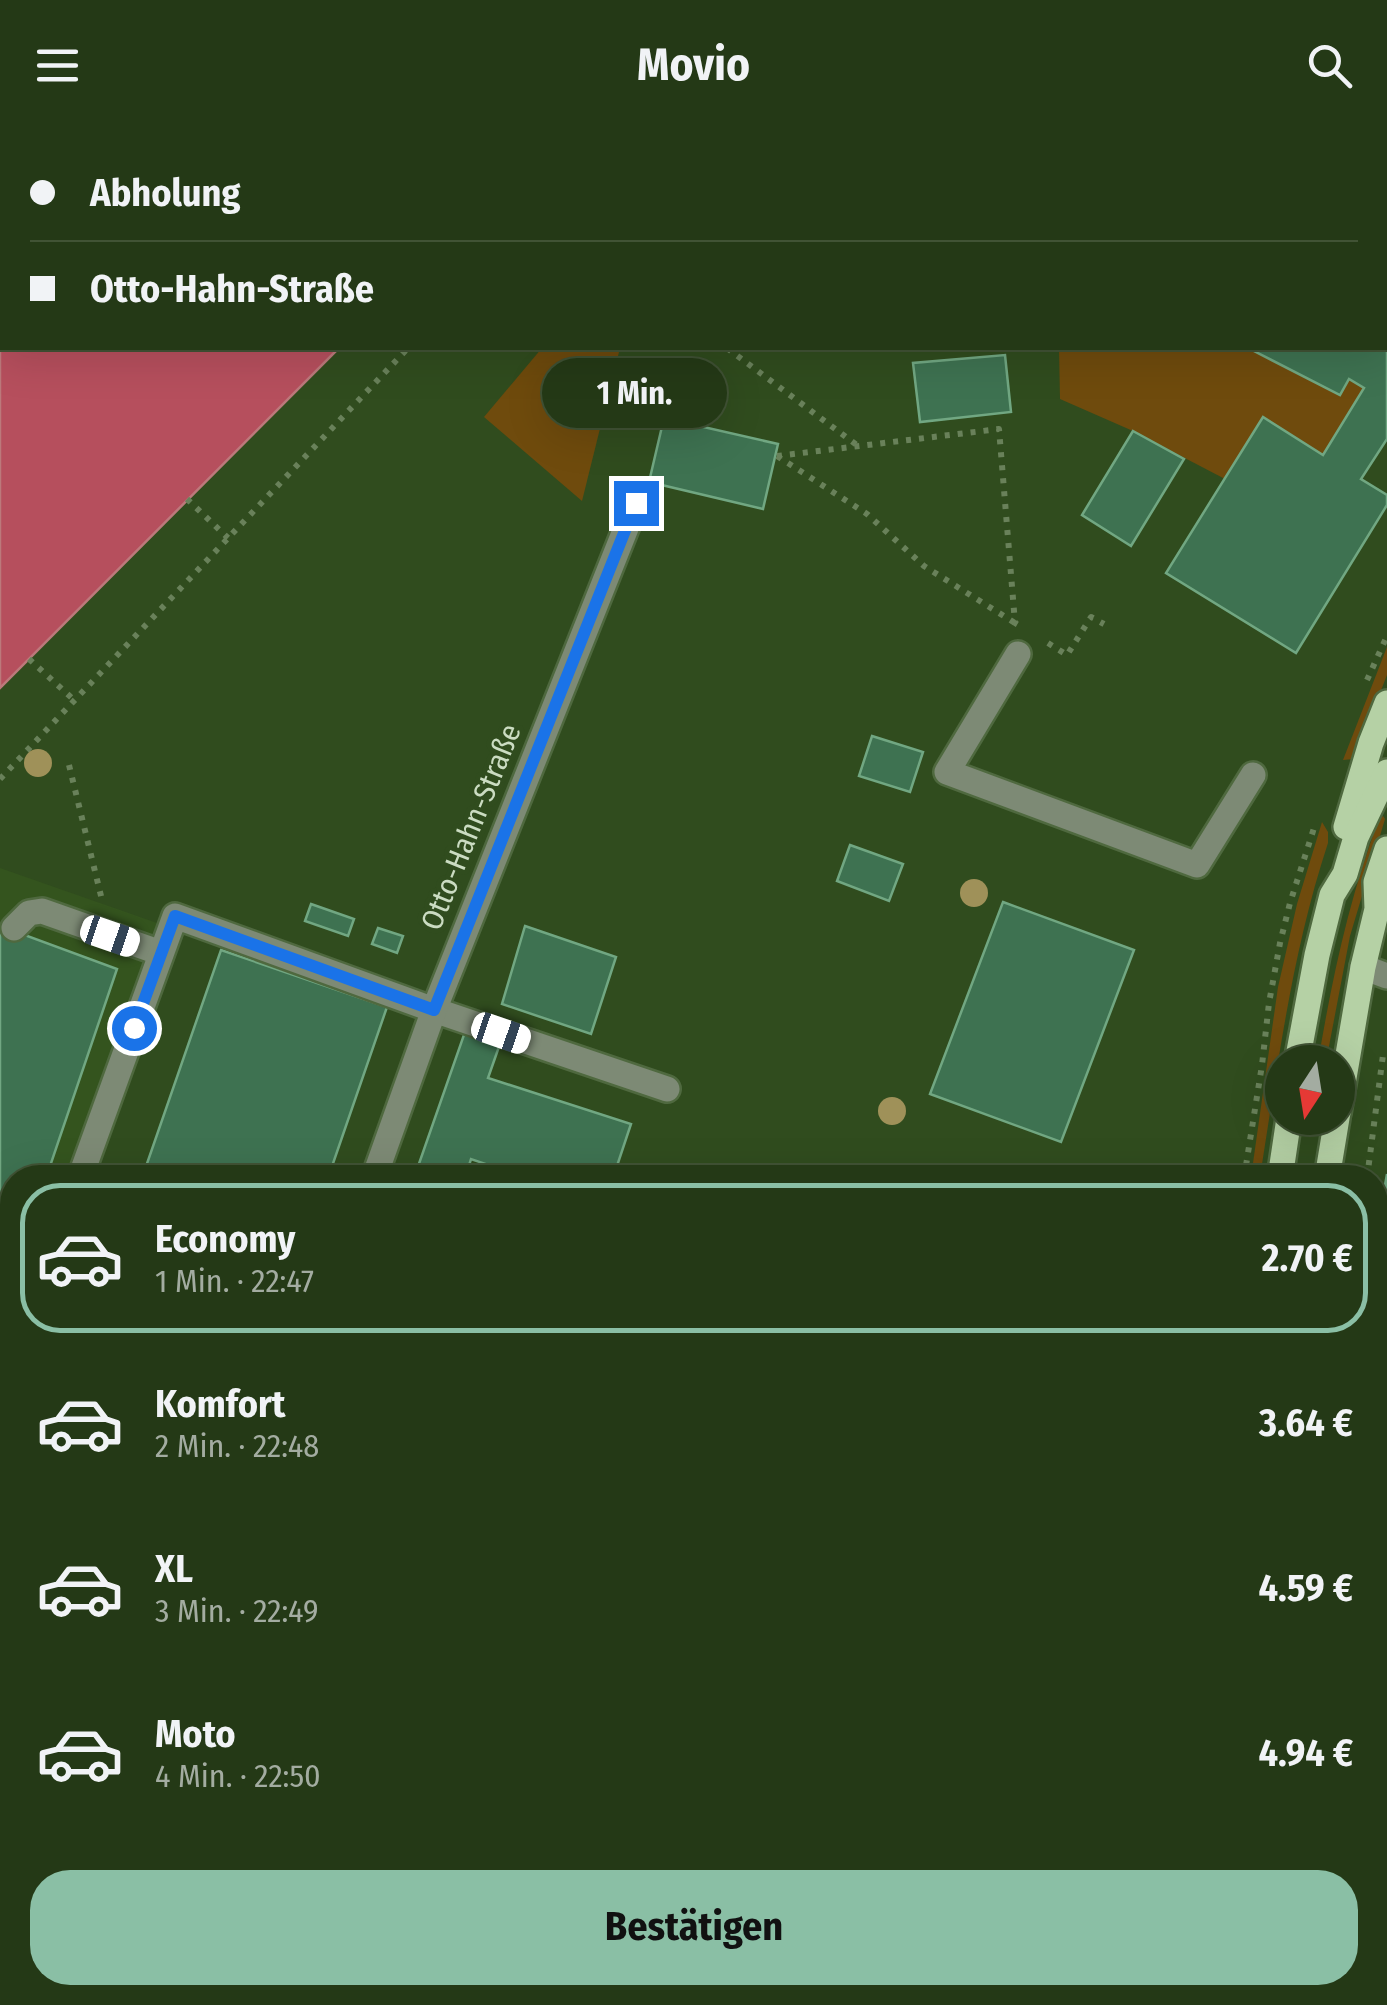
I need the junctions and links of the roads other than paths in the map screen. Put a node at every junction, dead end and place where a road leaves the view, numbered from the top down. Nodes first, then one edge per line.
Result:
1 (636, 503) dead end
2 (1023, 643) road end
3 (1387, 703) edge
4 (1387, 772) edge
5 (1253, 775) dead end
6 (1387, 849) edge
7 (1332, 895) junction
8 (1382, 902) edge
9 (14, 928) dead end
10 (161, 953) junction
11 (1375, 972) edge
12 (434, 1010) junction
13 (1300, 1045) edge
14 (1355, 1047) edge
15 (666, 1090) dead end
16 (1286, 1135) edge
17 (1334, 1135) edge
18 (85, 1165) edge
19 (379, 1165) edge
20 (1282, 1165) edge
21 (1329, 1165) edge

1 - 12 street, Otto-Hahn-Straße
2 - 5 street
3 - 7 main road
4 - 7 main road
6 - 8 main road
7 - 13 main road
8 - 11 main road
9 - 10 street
10 - 12 street
10 - 18 street
11 - 14 main road
12 - 15 street
12 - 19 street, Otto-Hahn-Straße
16 - 20 main road
17 - 21 main road

